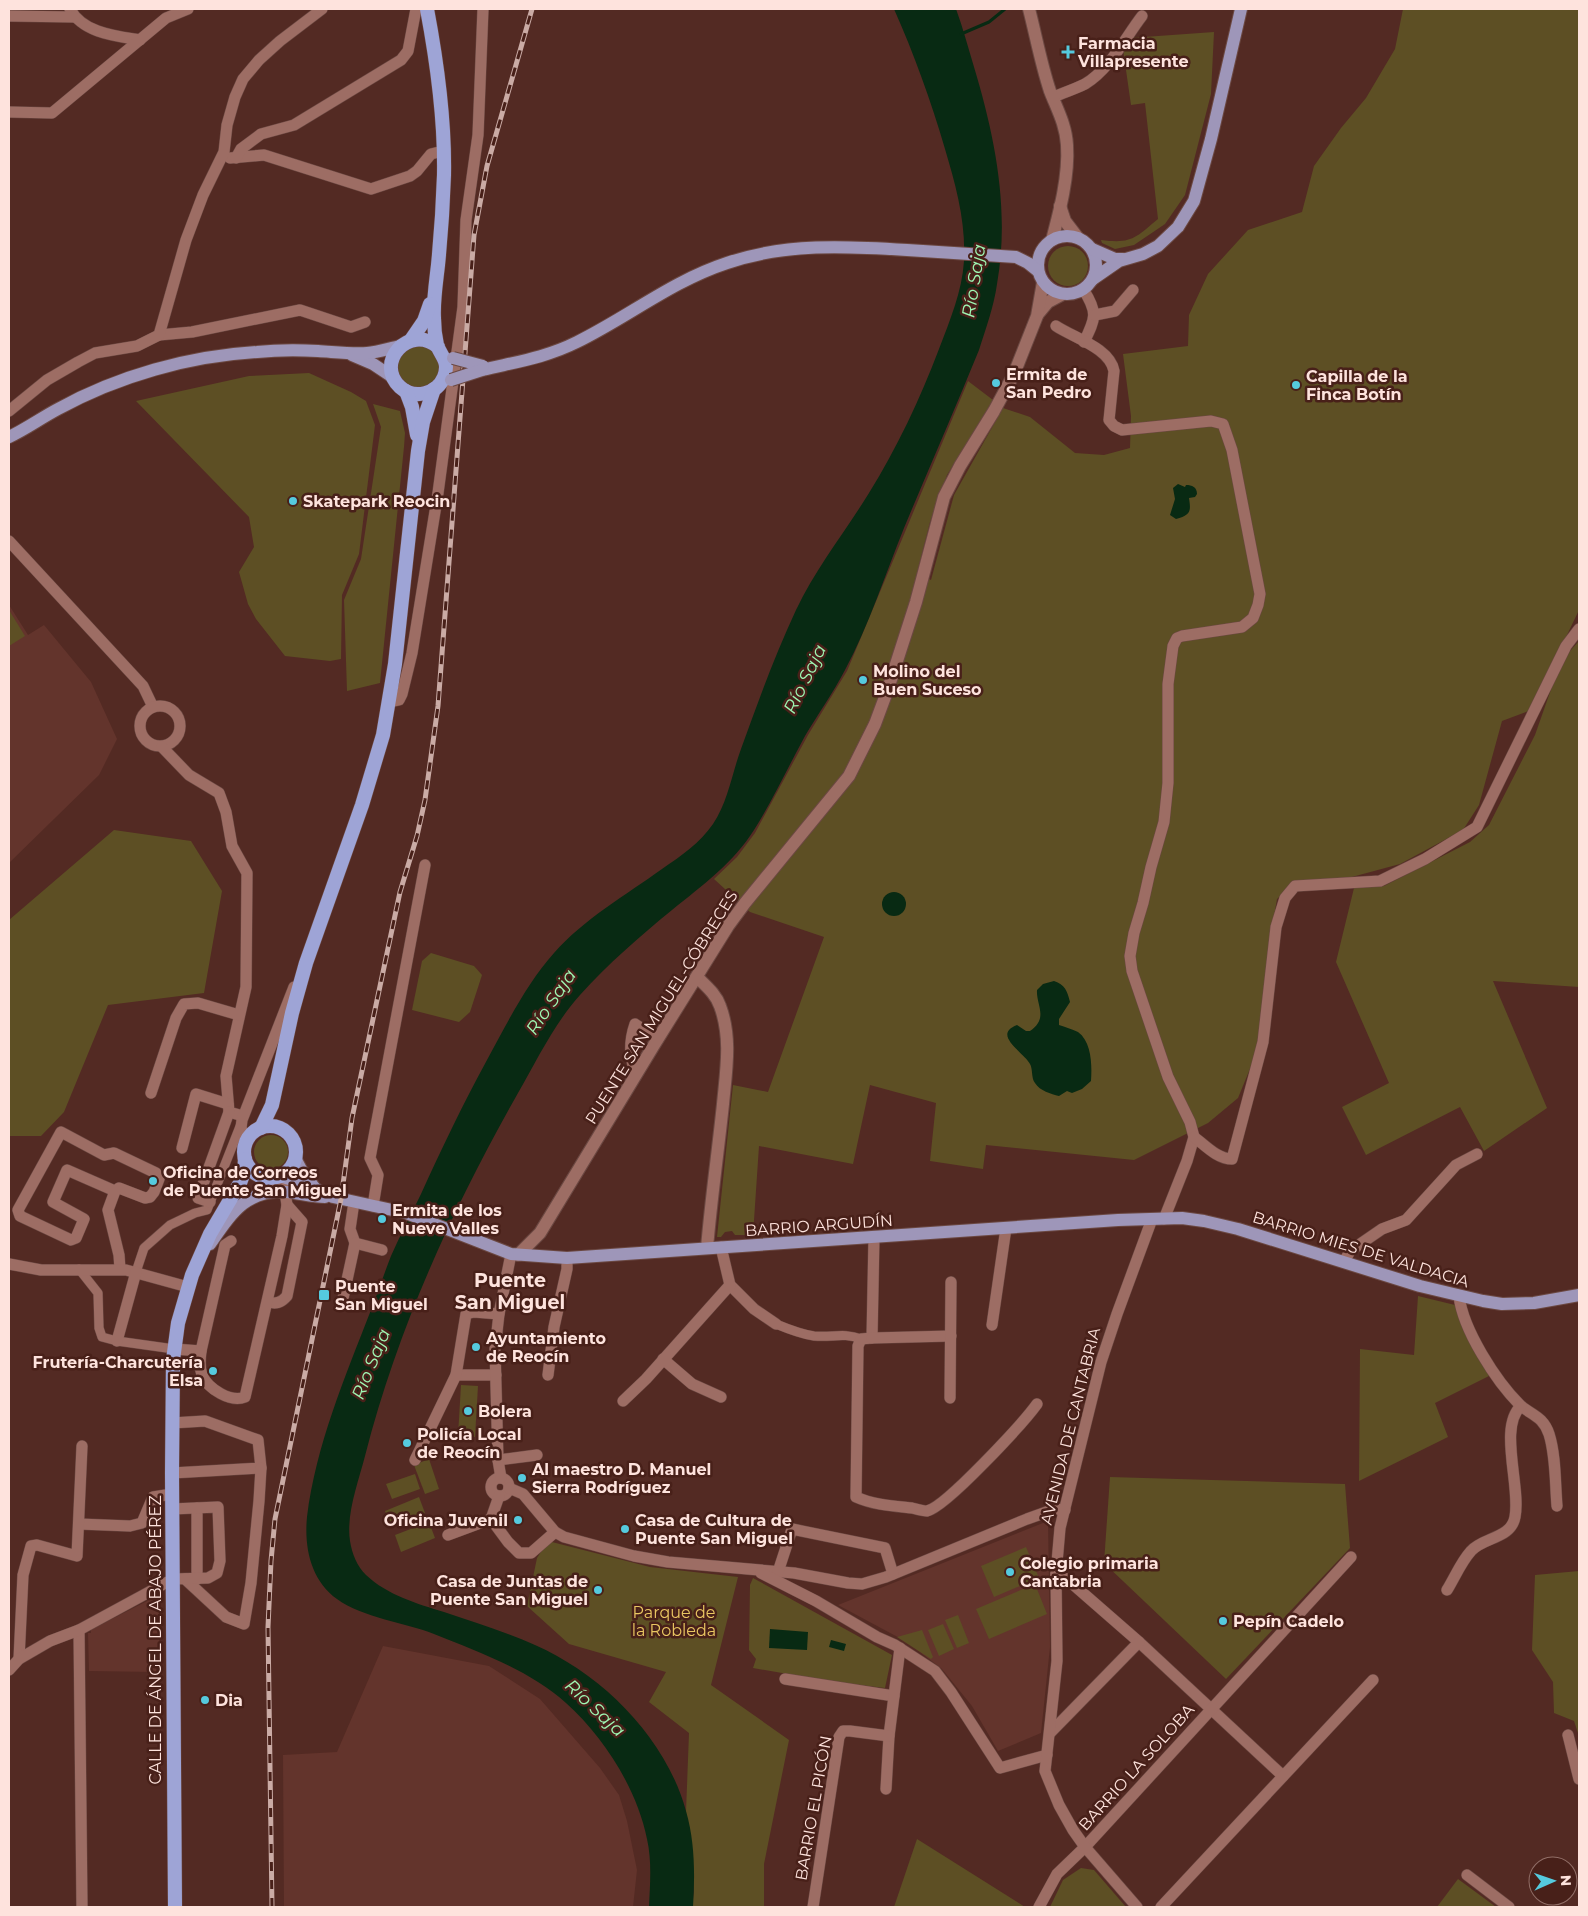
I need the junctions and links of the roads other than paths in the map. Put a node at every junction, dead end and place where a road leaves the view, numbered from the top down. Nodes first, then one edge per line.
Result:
1 (188, 9) edge
2 (322, 9) edge
3 (416, 9) edge
4 (427, 9) edge
5 (483, 9) edge
6 (1029, 9) edge
7 (1241, 9) edge
8 (72, 13) edge
9 (9, 16) edge
10 (1142, 16) dead end
11 (140, 40) junction
12 (1053, 97) junction
13 (9, 112) edge
14 (444, 151) junction
15 (236, 158) junction
16 (221, 159) junction
17 (1060, 206) junction
18 (1078, 238) junction
19 (1044, 245) junction
20 (1092, 249) junction
21 (1016, 257) junction
22 (1123, 259) junction
23 (1038, 273) junction
24 (1093, 279) junction
25 (435, 289) junction
26 (1083, 290) junction
27 (1133, 290) dead end
28 (1063, 294) junction
29 (1095, 315) junction
30 (1037, 316) junction
31 (365, 322) dead end
32 (1056, 326) dead end
33 (159, 335) junction
34 (1084, 342) junction
35 (406, 343) junction
36 (348, 353) junction
37 (444, 353) junction
38 (487, 368) junction
39 (394, 378) junction
40 (441, 385) junction
41 (406, 391) junction
42 (9, 411) edge
43 (28, 428) junction
44 (9, 438) edge
45 (9, 446) edge
46 (418, 451) junction
47 (9, 541) edge
48 (1579, 629) edge
49 (390, 702) junction
50 (153, 707) junction
51 (162, 747) junction
52 (425, 865) dead end
53 (306, 963) junction
54 (696, 977) junction
55 (239, 1015) junction
56 (658, 1039) junction
57 (281, 1063) junction
58 (636, 1074) junction
59 (151, 1093) dead end
60 (228, 1108) junction
61 (242, 1120) junction
62 (262, 1128) junction
63 (283, 1130) junction
64 (1194, 1137) junction
65 (247, 1141) junction
66 (182, 1148) dead end
67 (1477, 1154) dead end
68 (295, 1158) junction
69 (245, 1159) junction
70 (277, 1176) junction
71 (316, 1189) junction
72 (115, 1191) junction
73 (285, 1192) junction
74 (333, 1197) junction
75 (230, 1201) junction
76 (210, 1202) junction
77 (354, 1202) junction
78 (287, 1205) junction
79 (373, 1206) junction
80 (1158, 1219) junction
81 (1006, 1228) junction
82 (540, 1234) junction
83 (874, 1237) junction
84 (231, 1240) dead end
85 (355, 1243) junction
86 (721, 1247) junction
87 (706, 1248) junction
88 (382, 1250) dead end
89 (515, 1254) junction
90 (543, 1257) junction
91 (567, 1258) junction
92 (1344, 1262) junction
93 (9, 1264) edge
94 (195, 1267) junction
95 (120, 1269) junction
96 (80, 1270) junction
97 (136, 1272) junction
98 (951, 1282) dead end
99 (730, 1285) junction
100 (188, 1286) junction
101 (1579, 1295) edge
102 (1459, 1296) junction
103 (268, 1302) junction
104 (342, 1303) dead end
105 (498, 1314) junction
106 (776, 1324) joint
107 (992, 1325) dead end
108 (951, 1336) junction
109 (866, 1339) junction
110 (117, 1341) junction
111 (174, 1349) junction
112 (201, 1351) junction
113 (663, 1359) junction
114 (456, 1375) junction
115 (496, 1375) junction
116 (548, 1376) dead end
117 (721, 1397) dead end
118 (950, 1398) dead end
119 (623, 1401) dead end
120 (1037, 1404) dead end
121 (1521, 1406) junction
122 (172, 1422) junction
123 (82, 1446) dead end
124 (537, 1455) dead end
125 (415, 1460) dead end
126 (498, 1460) junction
127 (261, 1468) junction
128 (172, 1473) junction
129 (501, 1478) junction
130 (509, 1488) junction
131 (172, 1494) junction
132 (499, 1496) junction
133 (1557, 1506) dead end
134 (196, 1508) junction
135 (172, 1509) junction
136 (1065, 1510) junction
137 (491, 1519) junction
138 (79, 1524) junction
139 (555, 1532) junction
140 (448, 1535) dead end
141 (1351, 1557) dead end
142 (757, 1571) junction
143 (778, 1572) junction
144 (801, 1574) junction
145 (893, 1574) junction
146 (1056, 1574) junction
147 (202, 1578) junction
148 (179, 1579) junction
149 (1447, 1590) dead end
150 (816, 1602) junction
151 (79, 1630) junction
152 (1139, 1642) junction
153 (900, 1648) junction
154 (19, 1660) junction
155 (9, 1670) edge
156 (785, 1679) dead end
157 (1373, 1680) dead end
158 (894, 1696) junction
159 (1212, 1709) junction
160 (1050, 1733) junction
161 (890, 1736) junction
162 (1568, 1736) dead end
163 (1047, 1755) junction
164 (1284, 1776) junction
165 (1579, 1779) edge
166 (886, 1789) dead end
167 (1085, 1847) junction
168 (1467, 1875) dead end
169 (82, 1907) edge
170 (175, 1907) edge
171 (813, 1907) edge
172 (1039, 1907) edge
173 (1137, 1907) edge
174 (1161, 1907) edge
175 (1508, 1907) edge

1 - 11 street
2 - 16 street
3 - 15 street
4 - 14 highway
5 - 49 street
6 - 12 street
7 - 22 main road
8 - 9 street
8 - 11 street
10 - 12 street
11 - 13 street
12 - 17 street
14 - 15 street
14 - 25 highway
15 - 16 street
16 - 33 street
17 - 18 street
17 - 19 street
18 - 19 main road
18 - 20 main road
19 - 21 main road
19 - 23 main road, PUENTE SAN MIGUEL-CÓBRECES
20 - 22 main road
20 - 24 main road
21 - 23 main road
21 - 38 main road
22 - 24 main road
23 - 28 main road
23 - 30 street, PUENTE SAN MIGUEL-CÓBRECES
24 - 26 main road
25 - 35 highway
25 - 37 highway
26 - 28 main road, PUENTE SAN MIGUEL-CÓBRECES
26 - 29 street
27 - 29 street
28 - 30 street, PUENTE SAN MIGUEL-CÓBRECES
29 - 34 street
30 - 54 street, PUENTE SAN MIGUEL-CÓBRECES
31 - 33 street
32 - 34 street
33 - 42 street
34 - 64 street
35 - 36 main road
35 - 37 highway
35 - 39 highway
36 - 39 main road
36 - 43 main road
37 - 38 main road, bridge
37 - 40 highway
38 - 40 main road, bridge
39 - 41 highway
40 - 41 highway
40 - 46 highway
41 - 46 highway
43 - 44 main road
43 - 45 main road
46 - 49 highway
47 - 50 street
48 - 64 street
49 - 53 highway
50 - 51 street
50 - 51 street
51 - 55 street
52 - 79 street
53 - 57 highway
53 - 61 street
54 - 56 street, PUENTE SAN MIGUEL-CÓBRECES
54 - 87 street
55 - 59 street
55 - 60 street
56 - 58 street, PUENTE SAN MIGUEL-CÓBRECES
56 - 58 street
57 - 62 highway
57 - 63 highway
58 - 82 street, PUENTE SAN MIGUEL-CÓBRECES
60 - 61 street
60 - 66 street
60 - 76 street
61 - 65 street
61 - 76 street
62 - 63 highway
62 - 65 highway
63 - 68 highway
64 - 80 street, AVENIDA DE CANTABRIA
65 - 69 highway
67 - 92 street
68 - 70 highway
68 - 71 main road
69 - 70 highway
69 - 75 highway
70 - 71 main road
70 - 73 street
70 - 75 highway
71 - 74 main road
72 - 72 street
72 - 95 street
73 - 74 main road
73 - 78 street
73 - 94 main road
74 - 77 main road, BARRIO ARGUDÍN
75 - 94 highway, CALLE DE ÁNGEL DE ABAJO PÉREZ
76 - 97 street
77 - 79 main road, BARRIO ARGUDÍN
77 - 85 street
78 - 103 street
78 - 103 street
79 - 89 main road, BARRIO ARGUDÍN
80 - 81 main road, BARRIO ARGUDÍN
80 - 92 main road, BARRIO MIES DE VALDACIA
80 - 136 street, AVENIDA DE CANTABRIA
81 - 83 main road, BARRIO ARGUDÍN
81 - 107 street
82 - 89 street, PUENTE SAN MIGUEL-CÓBRECES
82 - 90 street
83 - 86 main road, BARRIO ARGUDÍN
83 - 109 street
84 - 112 street
85 - 88 street
85 - 104 street
86 - 87 main road, BARRIO ARGUDÍN
86 - 99 street
87 - 91 main road, BARRIO ARGUDÍN
89 - 90 main road, BARRIO ARGUDÍN
89 - 105 street
90 - 91 main road, BARRIO ARGUDÍN
91 - 116 street
92 - 102 main road, BARRIO MIES DE VALDACIA
93 - 96 street
94 - 100 highway, CALLE DE ÁNGEL DE ABAJO PÉREZ
95 - 96 street
95 - 97 street
96 - 110 street
97 - 100 street
97 - 110 street
98 - 108 street
99 - 106 street
99 - 113 street
100 - 111 highway, CALLE DE ÁNGEL DE ABAJO PÉREZ
101 - 102 main road, BARRIO MIES DE VALDACIA
102 - 121 street
103 - 112 street
105 - 114 street
105 - 115 street
106 - 109 street
108 - 109 street
108 - 118 street
109 - 120 street
110 - 111 street
111 - 112 street
111 - 122 highway, CALLE DE ÁNGEL DE ABAJO PÉREZ
113 - 117 street
113 - 119 street
114 - 115 street
114 - 125 street
115 - 126 street
121 - 133 street
121 - 149 street
122 - 127 street
122 - 128 highway, CALLE DE ÁNGEL DE ABAJO PÉREZ
123 - 138 street
124 - 126 street
126 - 129 street
127 - 128 street
127 - 148 street
128 - 131 highway, CALLE DE ÁNGEL DE ABAJO PÉREZ
129 - 130 street
129 - 132 street
130 - 132 street
130 - 139 street
131 - 135 highway, CALLE DE ÁNGEL DE ABAJO PÉREZ
131 - 138 street
132 - 137 street
134 - 135 street
134 - 147 street
134 - 147 street
135 - 148 highway, CALLE DE ÁNGEL DE ABAJO PÉREZ
136 - 145 street
136 - 146 street, AVENIDA DE CANTABRIA
137 - 139 street
137 - 140 street
138 - 154 street
139 - 142 street
141 - 159 street, BARRIO LA SOLOBA
142 - 143 street
142 - 150 street
143 - 144 street
143 - 145 street
144 - 145 street
144 - 150 street
146 - 152 street, BARRIO LA SOLOBA
146 - 160 street, AVENIDA DE CANTABRIA
147 - 148 street
148 - 151 street
148 - 170 highway, CALLE DE ÁNGEL DE ABAJO PÉREZ
150 - 153 street
151 - 154 street
151 - 169 street
152 - 159 street, BARRIO LA SOLOBA
152 - 160 street
153 - 158 street
153 - 163 street
154 - 155 street
156 - 158 street
157 - 164 street
158 - 161 street
159 - 164 street, BARRIO LA SOLOBA
159 - 167 street, BARRIO LA SOLOBA
160 - 163 street, AVENIDA DE CANTABRIA
161 - 166 street
161 - 171 street, BARRIO EL PICÓN
162 - 165 street
163 - 167 street, AVENIDA DE CANTABRIA
164 - 174 street
167 - 172 street, BARRIO LA SOLOBA
167 - 173 street, AVENIDA DE CANTABRIA
168 - 175 street

